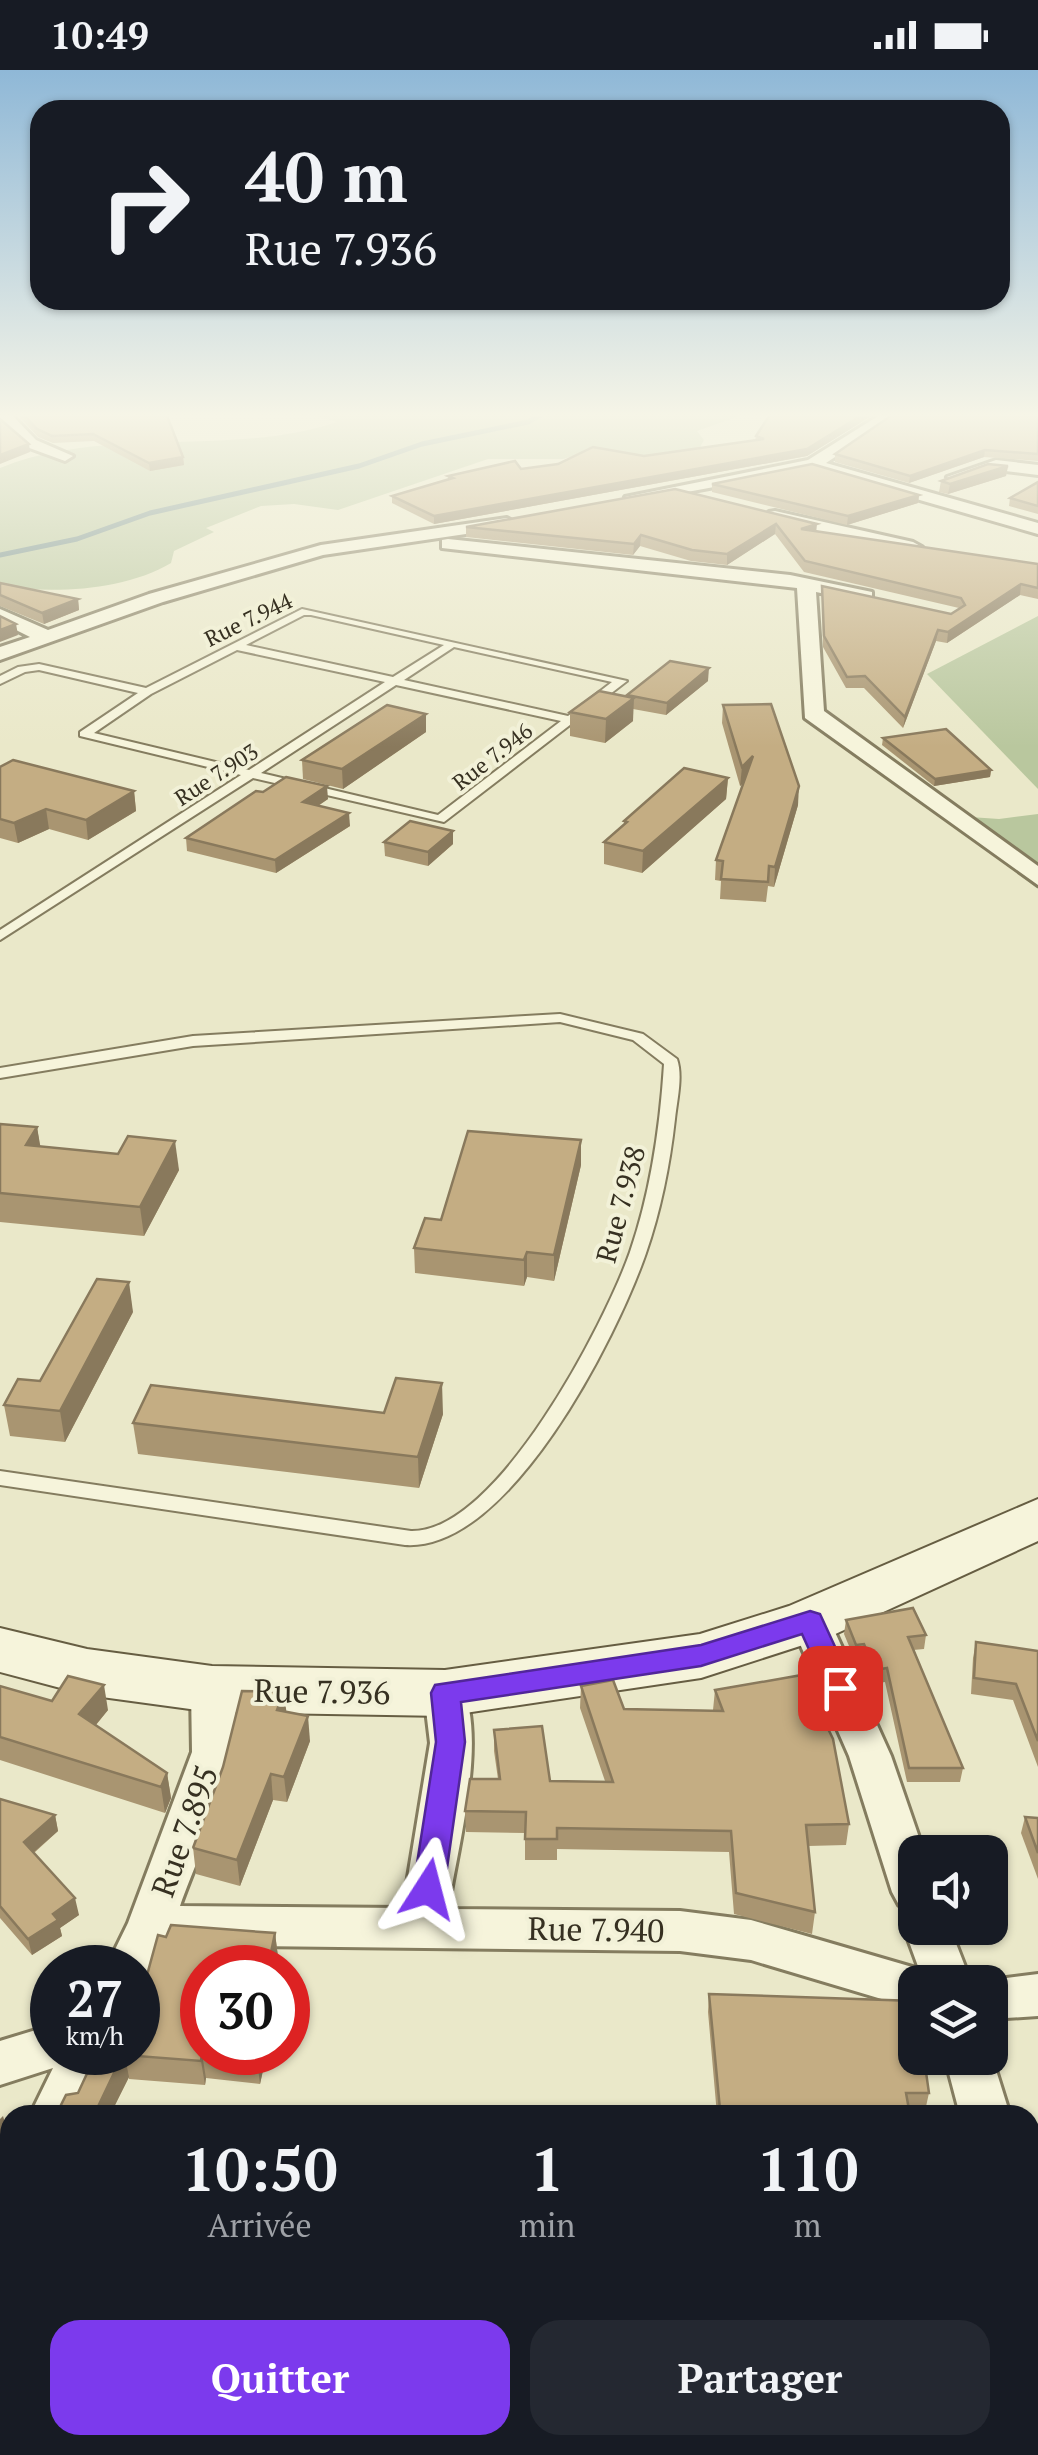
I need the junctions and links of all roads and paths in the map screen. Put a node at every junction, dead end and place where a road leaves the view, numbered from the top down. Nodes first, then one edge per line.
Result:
1 (492, 524) edge
2 (816, 524) edge
3 (404, 538) junction
4 (942, 551) edge
5 (806, 584) junction
6 (882, 600) edge
7 (0, 615) edge
8 (46, 637) junction
9 (452, 644) junction
10 (236, 646) junction
11 (0, 654) edge
12 (616, 678) joint
13 (0, 681) edge
14 (393, 683) junction
15 (147, 692) junction
16 (570, 720) junction
17 (252, 775) junction
18 (1038, 878) edge
19 (0, 936) edge
20 (0, 1073) edge
21 (0, 1478) edge
22 (1036, 1524) edge
23 (810, 1621) junction
24 (0, 1650) edge
25 (212, 1689) junction
26 (445, 1693) junction
27 (898, 1841) edge
28 (150, 1925) junction
29 (423, 1926) junction
30 (140, 1945) edge
31 (898, 1983) edge
32 (1038, 1994) edge
33 (1008, 1996) edge
34 (30, 2054) edge
35 (0, 2063) edge
36 (74, 2075) edge
37 (974, 2075) edge
38 (59, 2105) edge
39 (982, 2105) edge

1 - 3 street
2 - 4 street
3 - 5 street
3 - 8 street
5 - 6 street
5 - 18 street
7 - 8 street
8 - 11 street
9 - 10 lane, Rue 7.944
9 - 12 lane, Rue 7.944
9 - 14 lane, Rue 7.903
10 - 14 lane
10 - 15 lane, Rue 7.944
12 - 16 lane, Rue 7.946
13 - 15 lane
14 - 16 lane
14 - 17 lane, Rue 7.903
15 - 17 lane, Rue 7.944
16 - 17 lane, Rue 7.946
17 - 19 lane, Rue 7.903
20 - 21 lane, Rue 7.938
22 - 23 street, Rue 7.936
23 - 26 street, Rue 7.936
23 - 27 street
24 - 25 street, Rue 7.936
25 - 26 street, Rue 7.936
25 - 28 street, Rue 7.895
26 - 29 street
28 - 29 street, Rue 7.940
28 - 30 street, Rue 7.895
29 - 31 street, Rue 7.940
32 - 33 street
34 - 35 street
36 - 38 street
37 - 39 street

